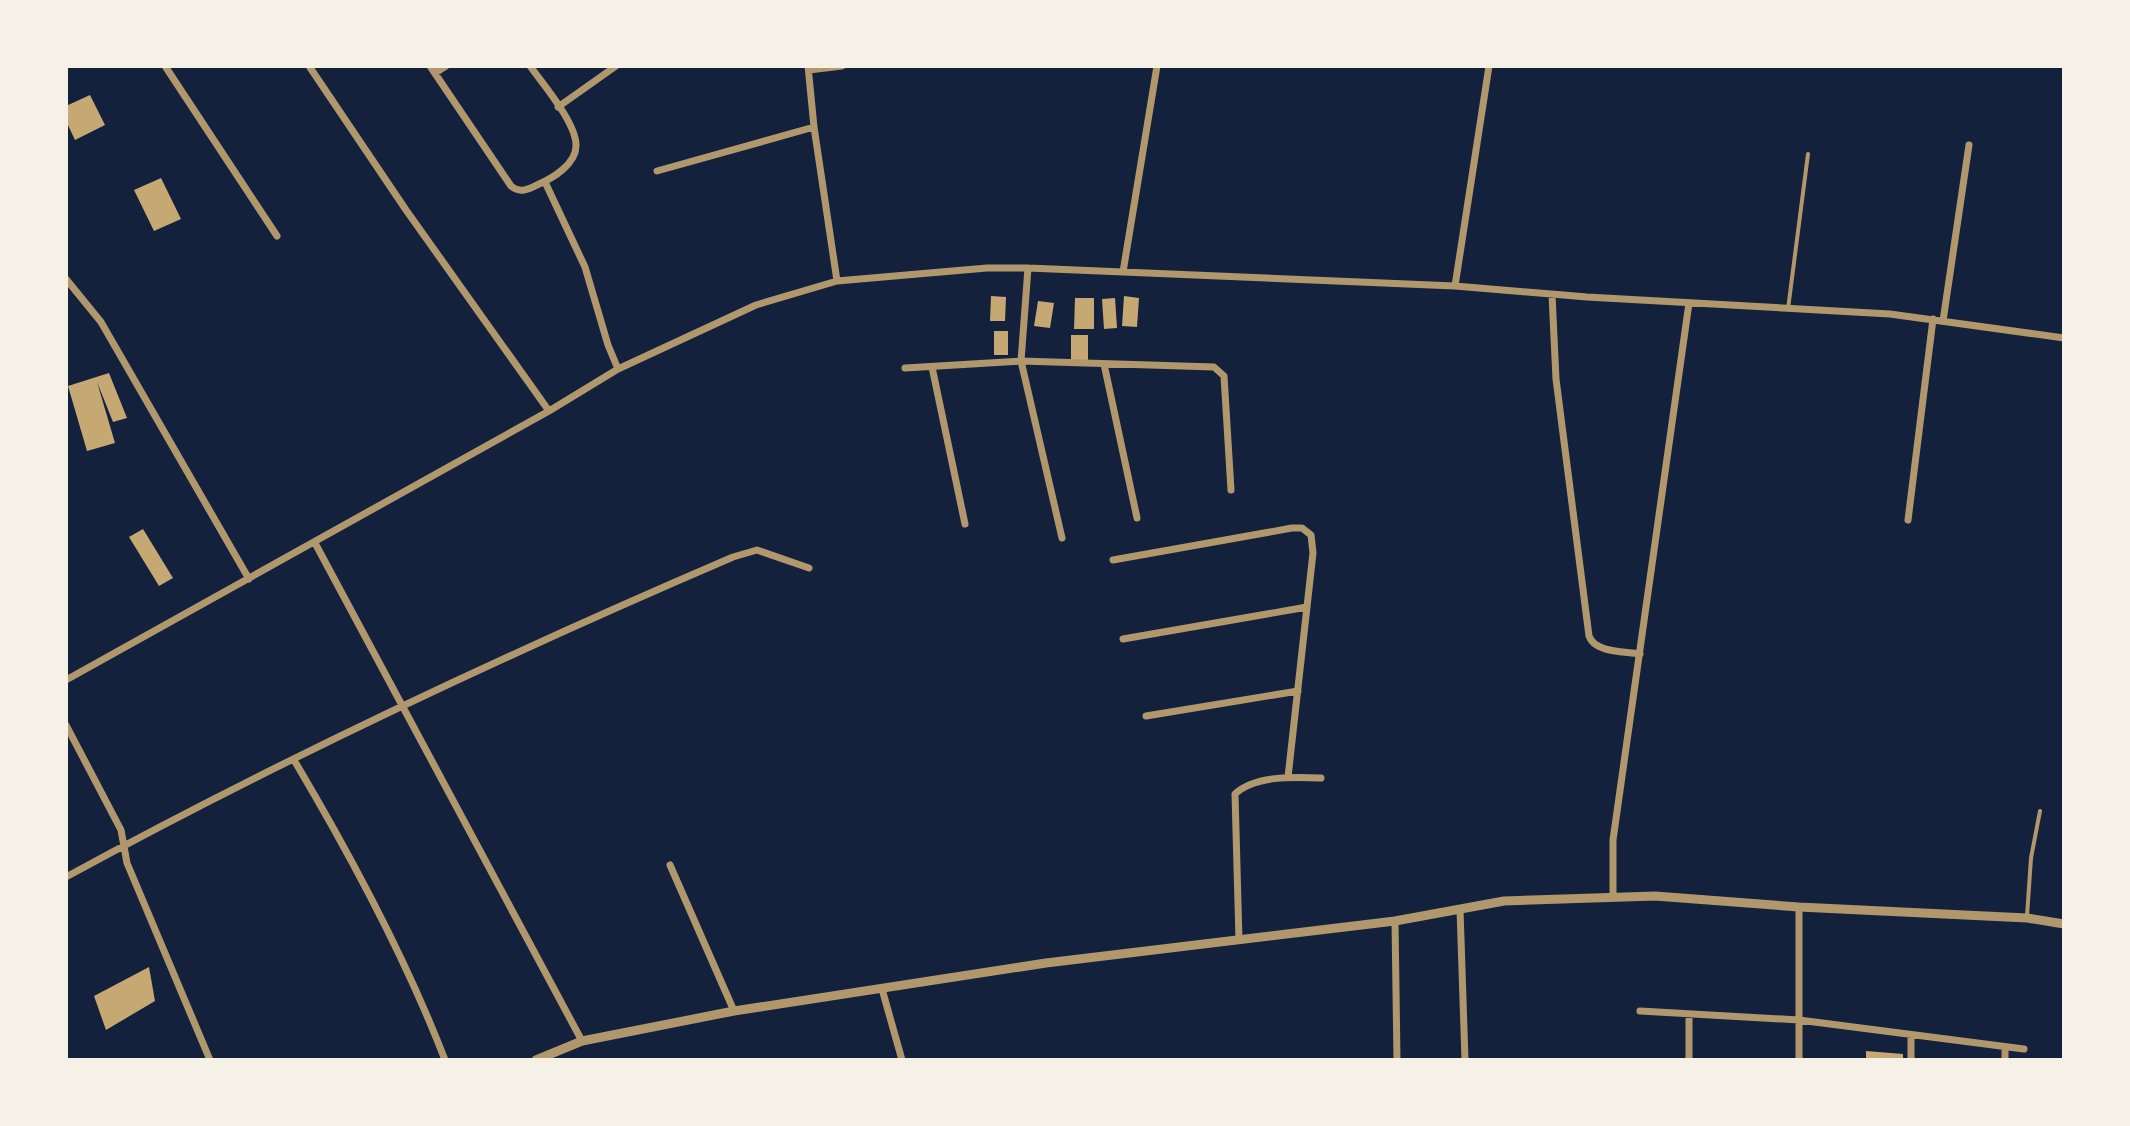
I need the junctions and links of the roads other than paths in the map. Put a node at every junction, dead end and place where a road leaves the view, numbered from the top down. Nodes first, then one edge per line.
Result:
1 (165, 66) edge
2 (309, 66) edge
3 (446, 66) edge
4 (530, 66) edge
5 (616, 66) edge
6 (842, 66) edge
7 (1157, 66) edge
8 (1489, 66) edge
9 (808, 68) edge
10 (432, 70) edge
11 (558, 107) junction
12 (814, 127) junction
13 (1969, 145) dead end
14 (1808, 154) dead end
15 (657, 171) dead end
16 (545, 182) junction
17 (277, 236) dead end
18 (1028, 268) junction
19 (1123, 272) junction
20 (66, 279) edge
21 (837, 281) junction
22 (1455, 286) junction
23 (1552, 295) junction
24 (1689, 303) junction
25 (1788, 309) junction
26 (1933, 319) junction
27 (1943, 321) junction
28 (2064, 338) edge
29 (1021, 361) junction
30 (1104, 364) junction
31 (932, 367) junction
32 (905, 368) dead end
33 (618, 369) junction
34 (549, 411) junction
35 (1231, 490) dead end
36 (1137, 518) dead end
37 (1908, 520) dead end
38 (965, 524) dead end
39 (1062, 538) dead end
40 (315, 543) junction
41 (1113, 560) dead end
42 (809, 568) dead end
43 (249, 579) junction
44 (1307, 607) junction
45 (1123, 639) dead end
46 (1640, 654) junction
47 (66, 680) edge
48 (1298, 691) junction
49 (404, 706) junction
50 (1146, 716) dead end
51 (66, 725) edge
52 (294, 760) junction
53 (1288, 777) junction
54 (1321, 778) dead end
55 (2040, 811) dead end
56 (123, 846) junction
57 (670, 865) dead end
58 (66, 877) edge
59 (1613, 897) junction
60 (1799, 907) junction
61 (1460, 909) junction
62 (2027, 918) junction
63 (1395, 921) junction
64 (2064, 924) edge
65 (1239, 940) junction
66 (882, 989) junction
67 (734, 1011) junction
68 (1640, 1011) dead end
69 (1689, 1014) junction
70 (1799, 1020) junction
71 (1911, 1035) junction
72 (582, 1041) junction
73 (2005, 1047) junction
74 (2024, 1049) dead end
75 (210, 1060) edge
76 (445, 1060) edge
77 (536, 1060) edge
78 (902, 1060) edge
79 (1397, 1060) edge
80 (1465, 1060) edge
81 (1689, 1060) edge
82 (1799, 1060) edge
83 (1911, 1060) edge
84 (2005, 1060) edge

1 - 17 street
2 - 34 street
3 - 10 street
4 - 11 street
5 - 11 street
6 - 9 street
7 - 19 street
8 - 22 street
9 - 12 street
10 - 16 street
11 - 16 street
12 - 15 street
12 - 21 street
13 - 27 street
14 - 25 lane
16 - 33 street
18 - 19 street
18 - 21 street
18 - 29 street
19 - 22 street
20 - 43 street
21 - 33 street
22 - 23 street
23 - 24 street
23 - 46 street
24 - 25 street
24 - 46 street
25 - 26 street
26 - 27 street
26 - 37 street
27 - 28 street
29 - 30 street
29 - 31 street
29 - 39 street
30 - 35 street
30 - 36 street
31 - 32 street
31 - 38 street
33 - 34 street
34 - 40 street
40 - 43 street
40 - 49 street
41 - 44 street
42 - 49 street
43 - 47 street
44 - 45 street
44 - 48 street
46 - 59 street
48 - 50 street
48 - 53 street
49 - 52 street
49 - 72 street
51 - 56 street
52 - 56 street
52 - 76 street
53 - 54 street
53 - 65 street
55 - 62 lane
56 - 58 street
56 - 75 street
57 - 67 street
59 - 60 street
59 - 61 street
60 - 62 street
60 - 70 street
61 - 63 street
61 - 80 street
62 - 64 street
63 - 65 street
63 - 79 street
65 - 66 street
66 - 67 street
66 - 78 street
67 - 72 street
68 - 69 street
69 - 70 street
69 - 81 street
70 - 71 street
70 - 82 street
71 - 73 street
71 - 83 street
72 - 77 street
73 - 74 street
73 - 84 street

